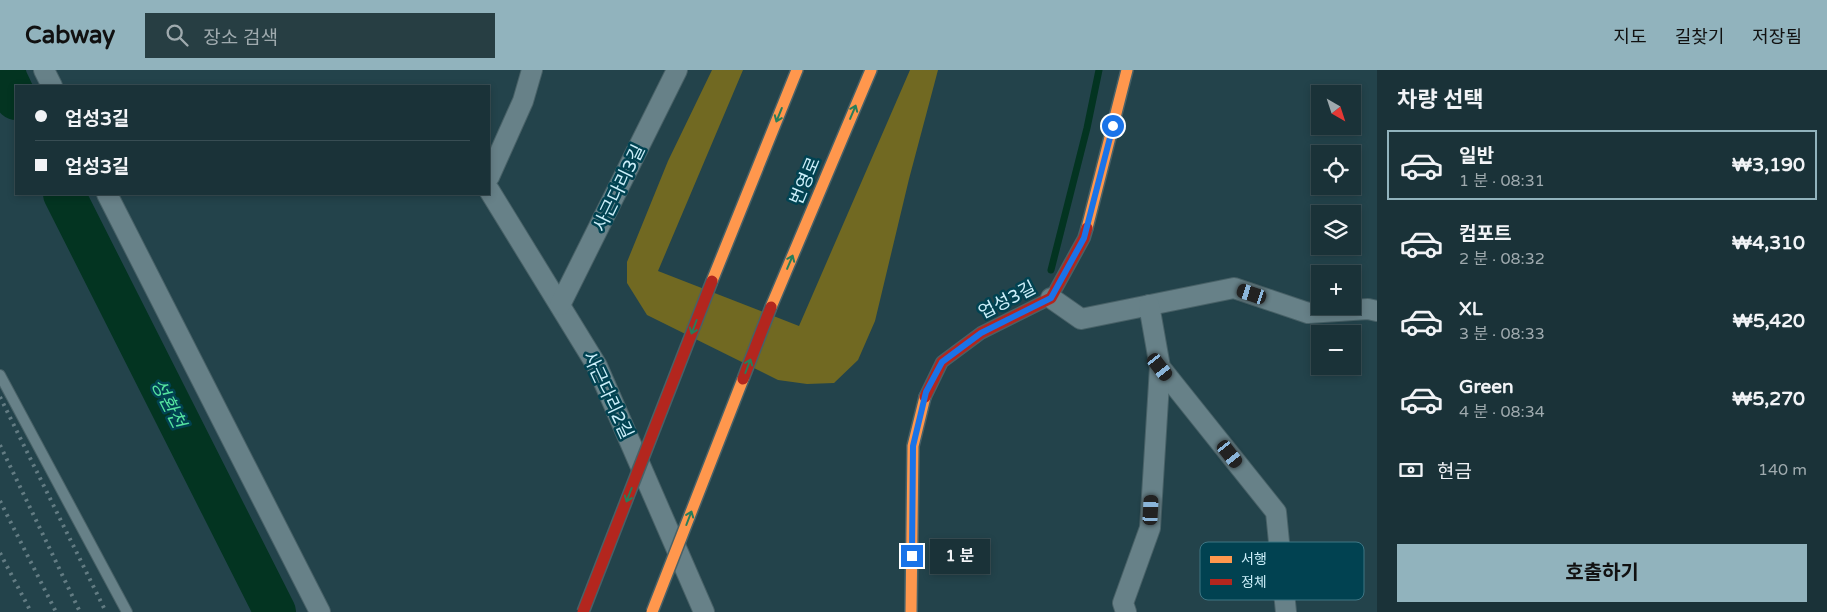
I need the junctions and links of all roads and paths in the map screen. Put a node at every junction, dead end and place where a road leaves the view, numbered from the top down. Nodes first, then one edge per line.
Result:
1 (44, 70) edge
2 (532, 70) edge
3 (677, 70) edge
4 (797, 70) edge
5 (871, 70) edge
6 (1127, 70) edge
7 (52, 85) edge
8 (490, 175) edge
9 (490, 192) edge
10 (108, 195) edge
11 (1051, 298) junction
12 (560, 305) junction
13 (1149, 305) junction
14 (1377, 311) edge
15 (1160, 367) junction
16 (0, 375) edge
17 (1279, 542) edge
18 (127, 612) edge
19 (320, 612) edge
20 (583, 612) edge
21 (652, 612) edge
22 (704, 612) edge
23 (911, 612) edge
24 (1126, 612) edge

1 - 7 street
2 - 8 street
3 - 12 street, 사근다리3길
4 -> 20 street, bridge
21 -> 5 street, 번영로, bridge
6 - 11 street, 업성3길
9 - 12 street, 사근다리2길
10 - 19 street
11 - 13 street
11 - 23 street, 업성3길
12 - 22 street, 사근다리2길
13 - 14 street
13 - 15 street
15 - 17 street
15 - 24 street
16 - 18 lane

